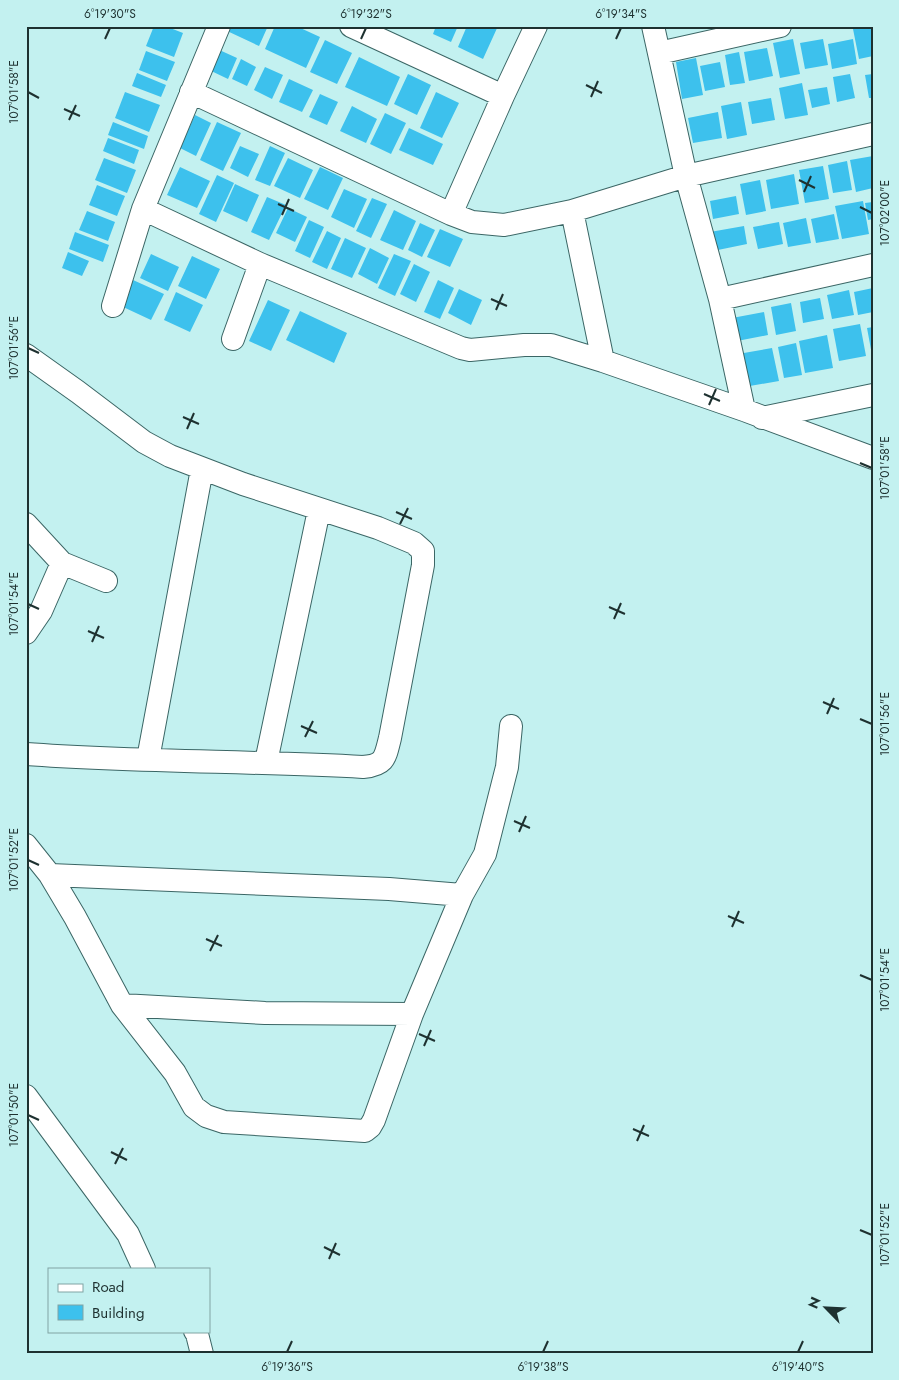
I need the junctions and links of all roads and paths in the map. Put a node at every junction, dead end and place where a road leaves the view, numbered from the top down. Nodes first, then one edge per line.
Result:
1 (219, 26) edge
2 (351, 26) edge
3 (536, 26) edge
4 (654, 26) edge
5 (780, 26) edge
6 (659, 53) junction
7 (190, 92) junction
8 (503, 96) junction
9 (873, 134) edge
10 (686, 176) junction
11 (143, 209) junction
12 (572, 211) junction
13 (452, 214) junction
14 (260, 264) junction
15 (873, 264) edge
16 (720, 299) junction
17 (112, 306) dead end
18 (233, 339) dead end
19 (26, 355) edge
20 (603, 361) junction
21 (873, 395) edge
22 (753, 414) junction
23 (873, 458) edge
24 (202, 469) junction
25 (319, 510) junction
26 (26, 524) edge
27 (62, 564) junction
28 (106, 581) dead end
29 (26, 633) edge
30 (511, 726) dead end
31 (26, 754) edge
32 (148, 760) junction
33 (266, 762) junction
34 (26, 845) edge
35 (50, 875) junction
36 (462, 895) junction
37 (122, 1005) junction
38 (412, 1014) junction
39 (26, 1096) edge
40 (144, 1268) edge
41 (196, 1332) edge
42 (202, 1354) edge

1 - 7 street
2 - 8 street
3 - 8 street
4 - 6 street
5 - 6 street
6 - 10 street
7 - 11 street
7 - 13 street
8 - 13 street
9 - 10 street
10 - 12 street
10 - 16 street
11 - 14 street
11 - 17 street
12 - 13 street
12 - 20 street
14 - 18 street
14 - 20 street
15 - 16 street
16 - 22 street
19 - 24 street
20 - 22 street
21 - 22 street
22 - 23 street
24 - 25 street
24 - 32 street
25 - 33 street
25 - 33 street
26 - 27 street
27 - 28 street
27 - 29 street
30 - 36 street
31 - 32 street
32 - 33 street
34 - 35 street
35 - 36 street
35 - 37 street
36 - 38 street
37 - 38 street
37 - 38 street
39 - 40 street
41 - 42 street

